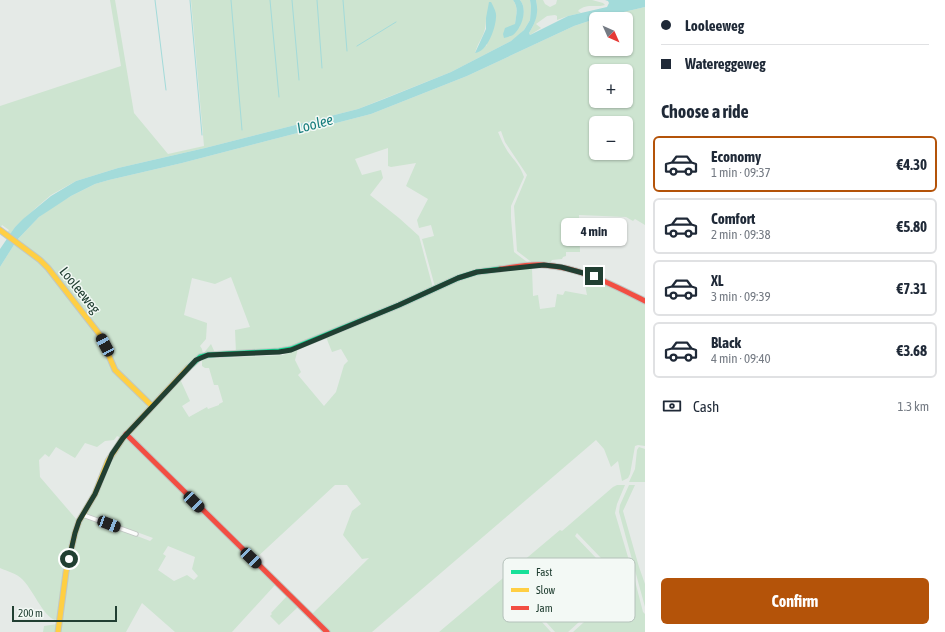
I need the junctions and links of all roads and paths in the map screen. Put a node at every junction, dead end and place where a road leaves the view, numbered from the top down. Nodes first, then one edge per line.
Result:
1 (0, 230) edge
2 (645, 301) edge
3 (152, 406) junction
4 (126, 434) junction
5 (83, 515) junction
6 (136, 534) dead end
7 (58, 632) edge
8 (327, 632) edge

1 - 3 street, Looleeweg
2 - 3 street
3 - 4 street
4 - 5 street
4 - 8 street
5 - 6 street
5 - 7 street

